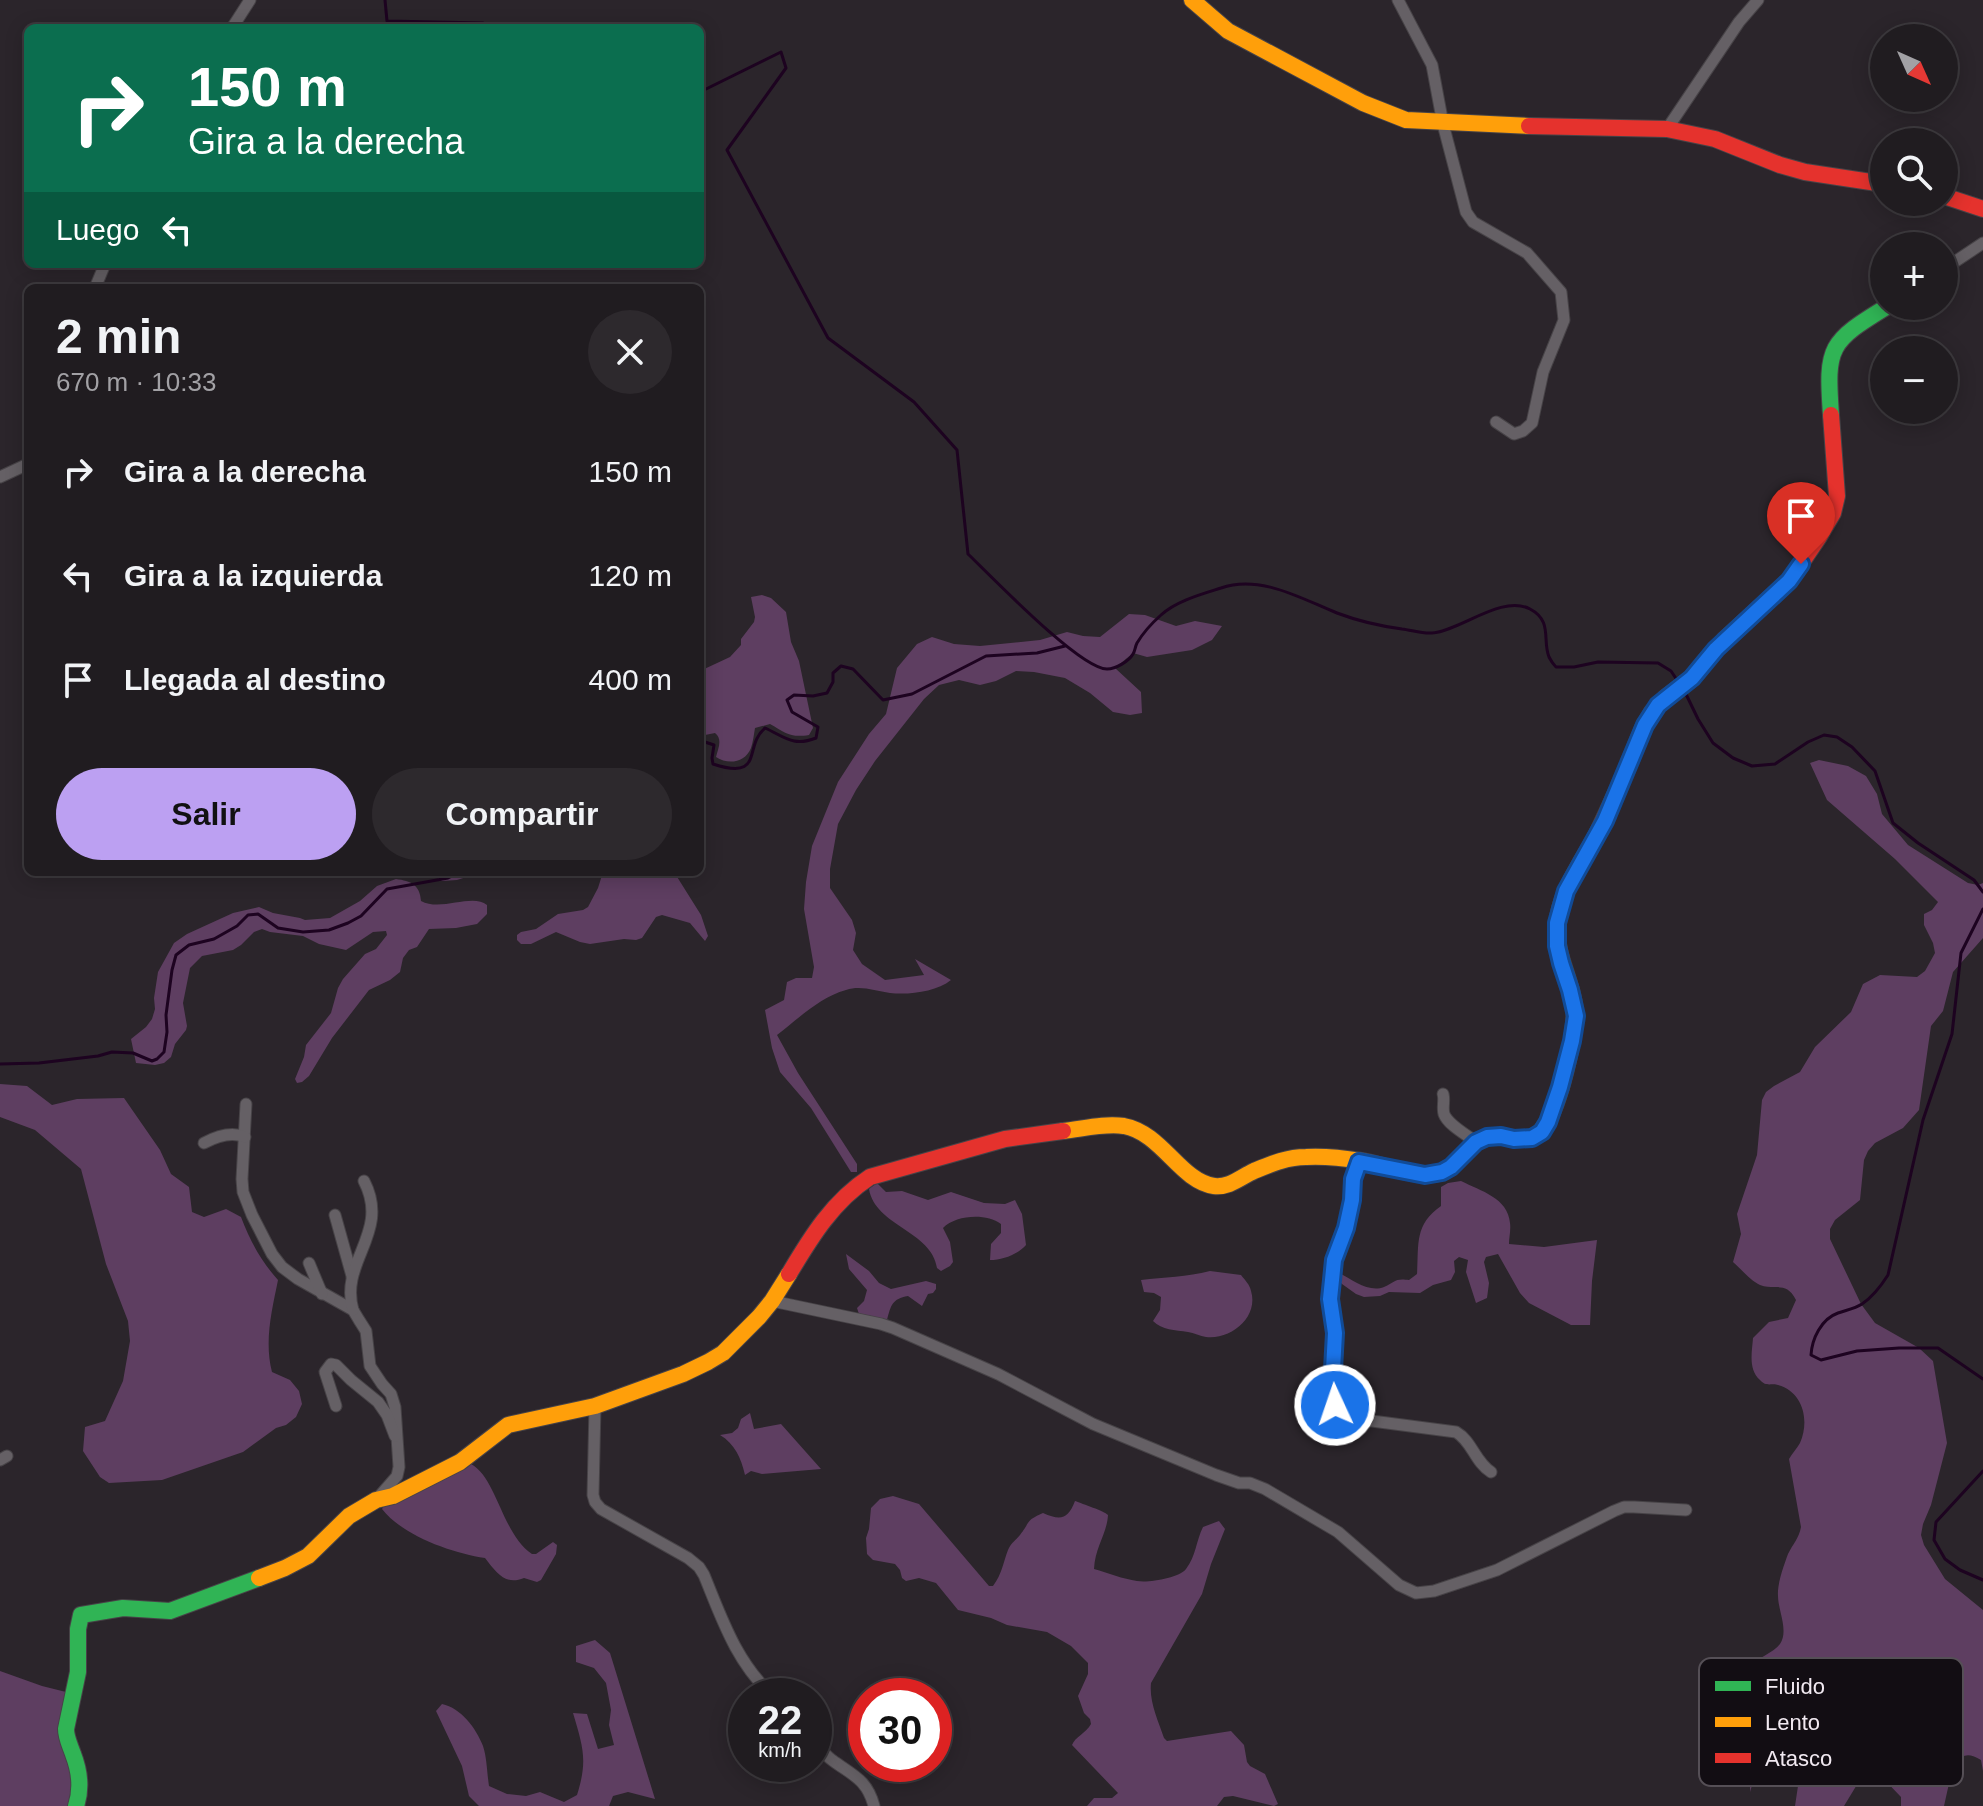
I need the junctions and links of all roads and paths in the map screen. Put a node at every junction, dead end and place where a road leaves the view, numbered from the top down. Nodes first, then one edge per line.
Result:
1 (250, 0) edge
2 (1192, 0) edge
3 (1398, 0) edge
4 (1758, 0) edge
5 (235, 24) edge
6 (1443, 124) junction
7 (1667, 129) junction
8 (1870, 182) edge
9 (1958, 201) edge
10 (1983, 209) edge
11 (1983, 243) edge
12 (1958, 260) edge
13 (1870, 318) edge
14 (1496, 422) dead end
15 (24, 466) edge
16 (0, 477) edge
17 (1443, 1094) dead end
18 (246, 1104) dead end
19 (245, 1137) junction
20 (1476, 1142) junction
21 (204, 1143) dead end
22 (1359, 1162) junction
23 (364, 1181) dead end
24 (335, 1215) dead end
25 (309, 1263) dead end
26 (352, 1276) junction
27 (323, 1294) junction
28 (772, 1301) junction
29 (353, 1310) junction
30 (336, 1406) dead end
31 (595, 1406) junction
32 (397, 1440) junction
33 (1491, 1472) dead end
34 (376, 1500) junction
35 (1686, 1510) dead end
36 (755, 1678) edge
37 (832, 1760) edge
38 (76, 1806) edge
39 (874, 1806) edge

1 - 5 street
2 - 6 street
3 - 6 street
4 - 7 street
6 - 7 street
6 - 14 street
7 - 8 street
9 - 10 street
11 - 12 street
13 - 20 street
15 - 16 street
17 - 20 street
18 - 19 street
19 - 21 street
19 - 27 street
20 - 22 street
22 - 28 street
22 - 33 street
23 - 26 street
24 - 26 street
25 - 27 street
26 - 29 street
27 - 29 street
28 - 31 street
28 - 35 street
29 - 32 street
30 - 32 street
31 - 34 street
31 - 36 street
32 - 34 street
34 - 38 street
37 - 39 street

